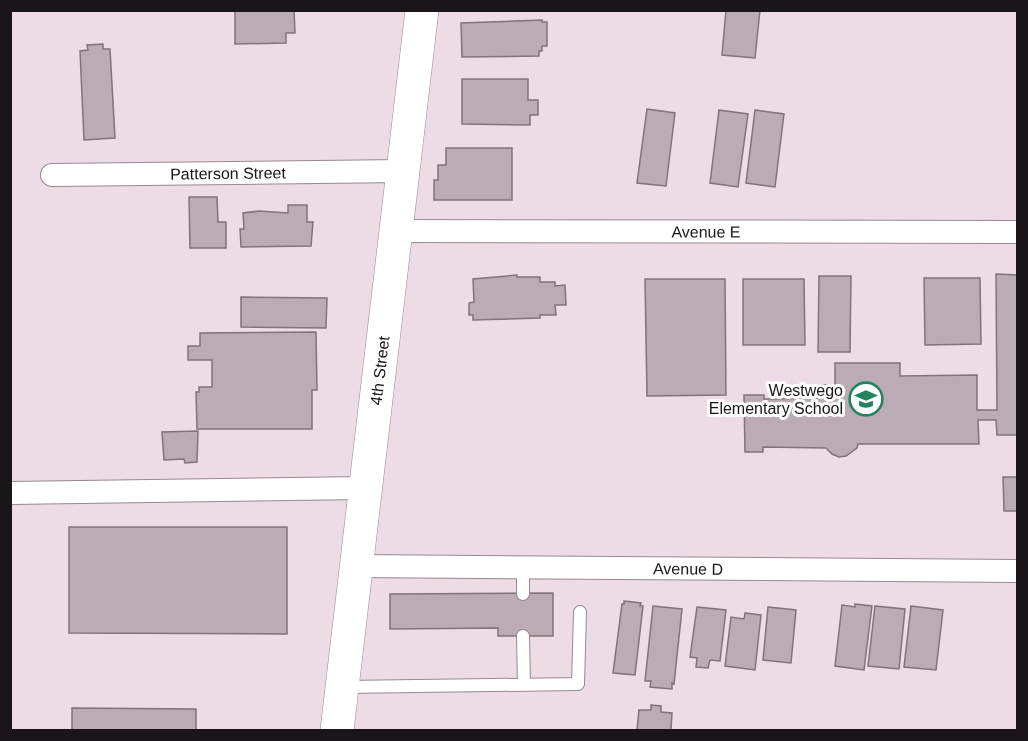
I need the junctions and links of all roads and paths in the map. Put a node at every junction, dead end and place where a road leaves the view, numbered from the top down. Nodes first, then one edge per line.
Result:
1 (422, 10) edge
2 (403, 171) junction
3 (51, 175) dead end
4 (396, 231) junction
5 (1017, 232) edge
6 (366, 488) junction
7 (10, 493) edge
8 (356, 566) junction
9 (523, 567) junction
10 (1017, 571) edge
11 (523, 594) dead end
12 (580, 612) dead end
13 (523, 636) dead end
14 (524, 685) junction
15 (342, 687) junction
16 (337, 730) edge

1 - 2 main road, 4th Street
2 - 3 street, Patterson Street
2 - 4 main road, 4th Street
4 - 5 street, Avenue E
4 - 6 main road, 4th Street
6 - 7 street
6 - 8 main road, 4th Street
8 - 9 street, Avenue D
8 - 15 main road, 4th Street
9 - 10 street, Avenue D
9 - 11 lane
12 - 14 lane
13 - 14 lane
14 - 15 lane
15 - 16 main road, 4th Street

